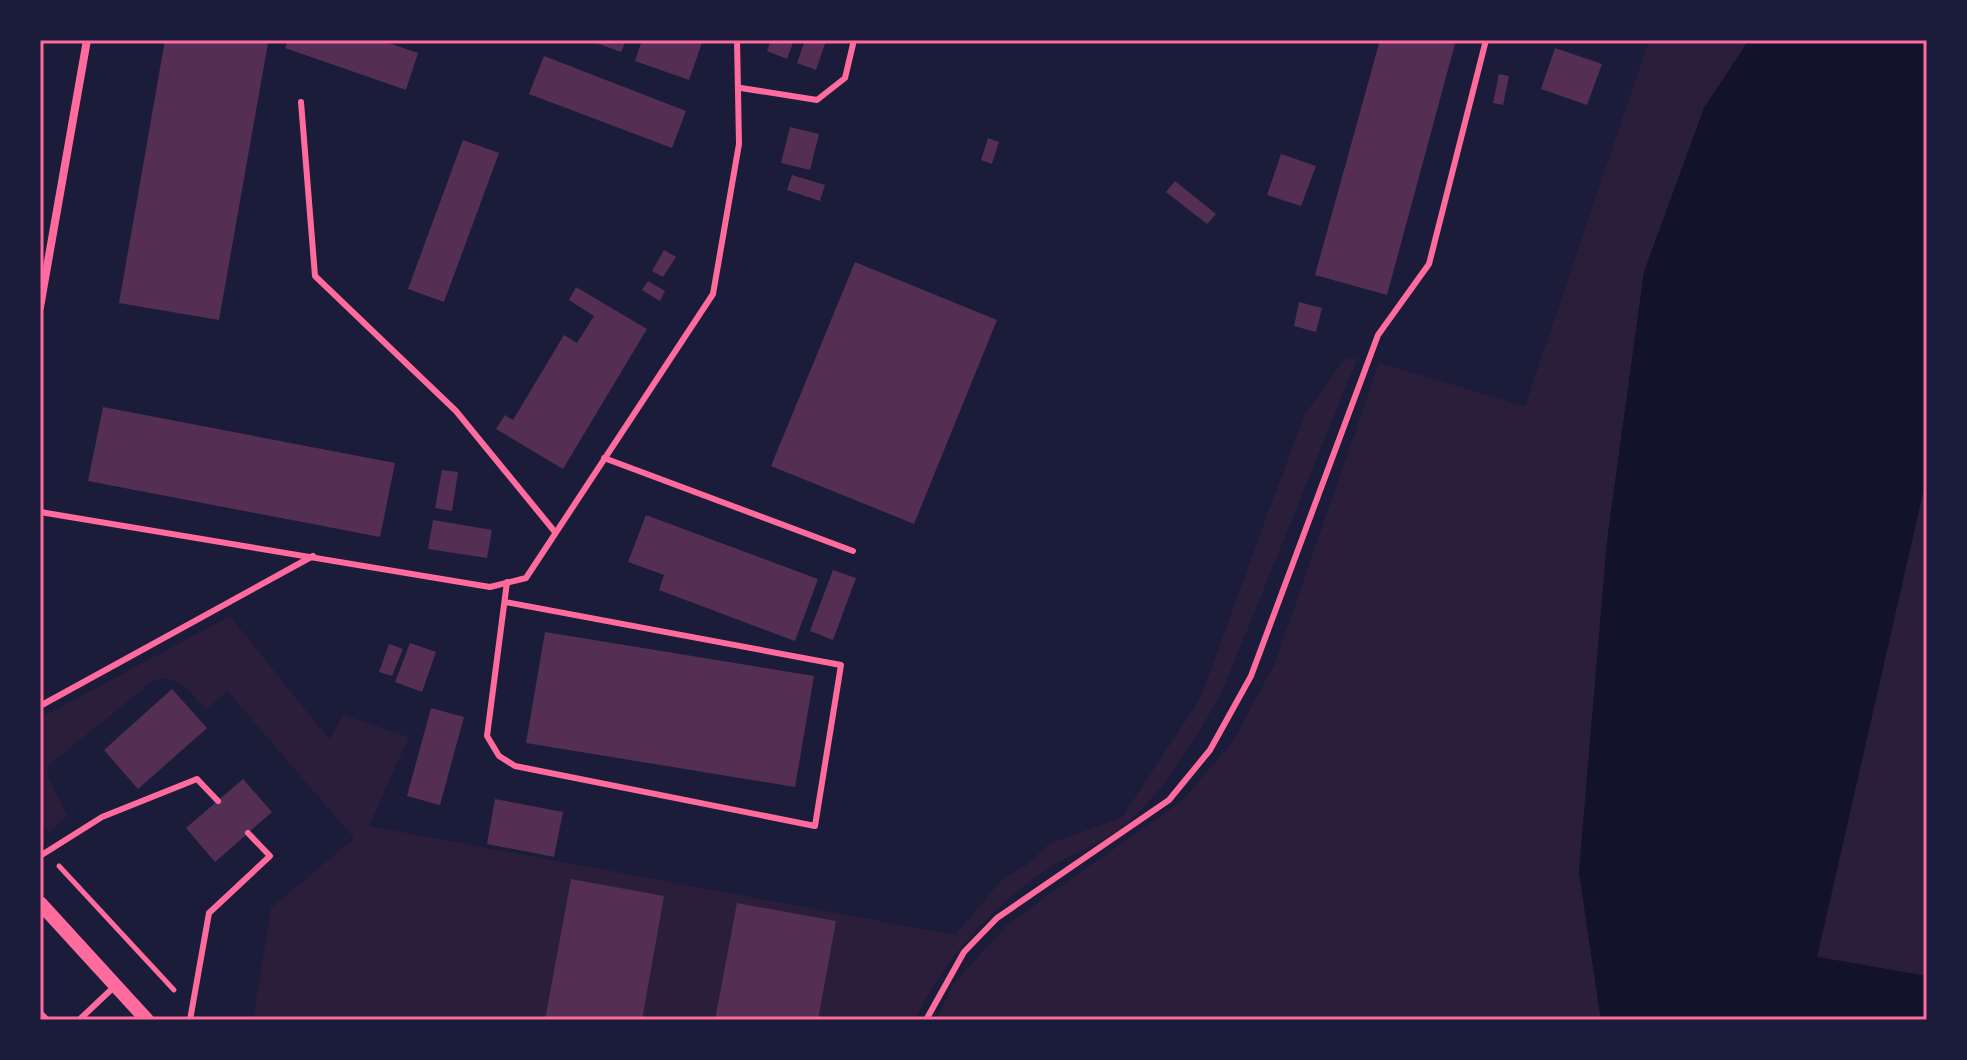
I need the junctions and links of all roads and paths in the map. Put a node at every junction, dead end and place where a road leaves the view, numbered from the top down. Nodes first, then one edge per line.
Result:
1 (87, 40) edge
2 (737, 40) edge
3 (854, 40) edge
4 (1486, 40) edge
5 (741, 88) junction
6 (301, 102) dead end
7 (40, 307) edge
8 (604, 458) junction
9 (40, 512) edge
10 (555, 532) junction
11 (853, 551) dead end
12 (313, 556) junction
13 (507, 582) junction
14 (505, 602) junction
15 (40, 706) edge
16 (218, 801) dead end
17 (248, 833) dead end
18 (43, 854) edge
19 (40, 903) edge
20 (116, 986) junction
21 (192, 1009) junction
22 (40, 1012) edge
23 (48, 1020) edge
24 (79, 1020) edge
25 (147, 1020) edge
26 (190, 1020) edge
27 (926, 1020) edge

1 - 7 street
2 - 5 lane
3 - 5 lane
4 - 27 lane
5 - 8 lane
6 - 10 lane
8 - 10 lane
8 - 11 lane
9 - 12 lane
10 - 13 lane
12 - 13 lane
12 - 15 lane
13 - 14 lane
14 - 14 lane
16 - 18 lane
17 - 21 lane
18 - 21 path
19 - 20 street
20 - 24 lane
20 - 25 street
21 - 26 lane
22 - 23 path

